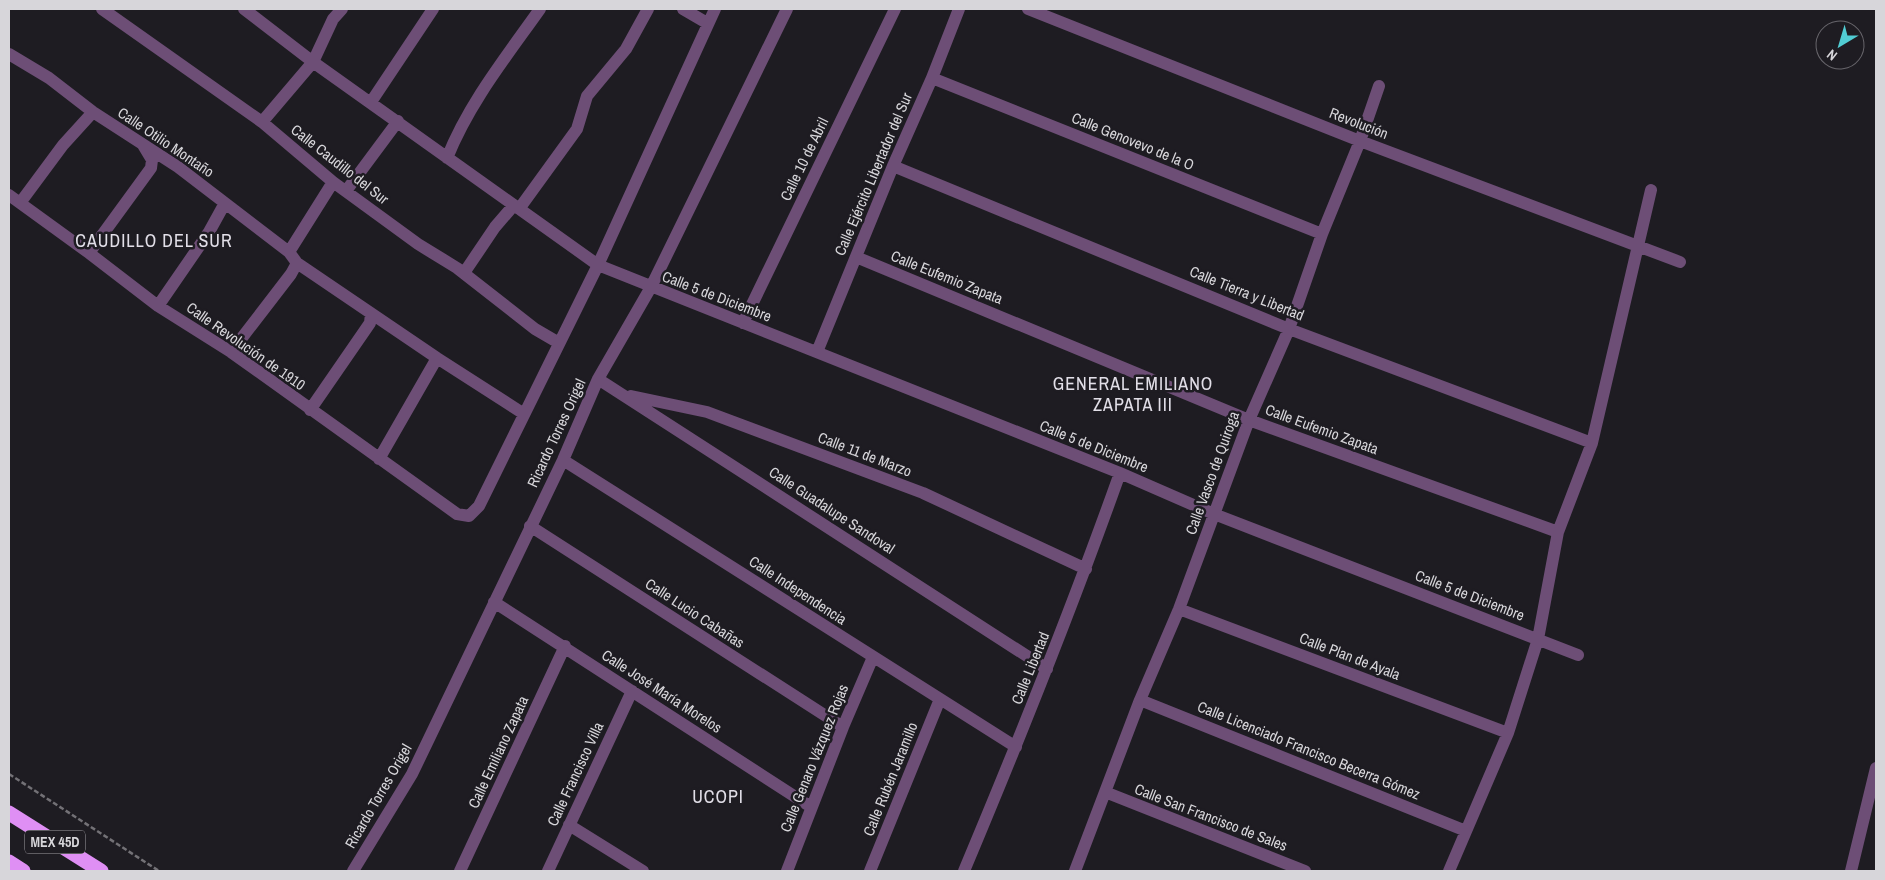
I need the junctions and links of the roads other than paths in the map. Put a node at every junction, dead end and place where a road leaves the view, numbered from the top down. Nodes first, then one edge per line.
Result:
1 (102, 9) edge
2 (244, 9) edge
3 (342, 9) edge
4 (433, 9) edge
5 (540, 9) edge
6 (648, 9) edge
7 (683, 9) edge
8 (714, 9) edge
9 (787, 9) edge
10 (895, 9) edge
11 (959, 9) edge
12 (1028, 9) edge
13 (707, 23) junction
14 (9, 57) edge
15 (313, 62) junction
16 (932, 78) junction
17 (1379, 86) dead end
18 (370, 102) junction
19 (93, 112) junction
20 (262, 122) junction
21 (398, 122) junction
22 (1360, 141) junction
23 (142, 143) junction
24 (448, 158) junction
25 (893, 166) junction
26 (333, 182) junction
27 (1651, 190) dead end
28 (346, 191) junction
29 (9, 195) edge
30 (20, 203) junction
31 (225, 203) junction
32 (517, 207) junction
33 (1322, 234) junction
34 (1638, 245) junction
35 (89, 252) junction
36 (289, 252) junction
37 (856, 257) junction
38 (1680, 262) dead end
39 (297, 263) junction
40 (598, 265) junction
41 (464, 273) junction
42 (651, 287) junction
43 (158, 306) junction
44 (371, 313) junction
45 (743, 322) junction
46 (1289, 329) junction
47 (560, 343) junction
48 (231, 352) junction
49 (817, 352) junction
50 (437, 358) junction
51 (598, 379) junction
52 (624, 394) junction
53 (310, 410) junction
54 (524, 414) junction
55 (1249, 420) junction
56 (1592, 443) junction
57 (379, 459) junction
58 (563, 460) junction
59 (1120, 473) junction
60 (1214, 514) junction
61 (530, 526) junction
62 (1558, 532) junction
63 (1086, 569) junction
64 (494, 602) junction
65 (1179, 609) junction
66 (1538, 639) junction
67 (565, 646) junction
68 (1578, 655) dead end
69 (872, 657) junction
70 (1047, 669) junction
71 (632, 691) junction
72 (940, 699) junction
73 (1140, 700) junction
74 (843, 727) junction
75 (1508, 734) junction
76 (1016, 747) junction
77 (1876, 768) edge
78 (1104, 792) junction
79 (811, 807) junction
80 (9, 813) edge
81 (569, 825) junction
82 (1466, 831) junction
83 (9, 862) edge
84 (23, 871) edge
85 (101, 871) edge
86 (353, 871) edge
87 (460, 871) edge
88 (548, 871) edge
89 (643, 871) edge
90 (787, 871) edge
91 (870, 871) edge
92 (964, 871) edge
93 (1075, 871) edge
94 (1305, 871) edge
95 (1449, 871) edge
96 (1851, 871) edge

1 - 20 street, Calle Caudillo del Sur
2 - 15 street, Calle 5 de Diciembre
3 - 15 street
4 - 18 street
5 - 24 street
6 - 32 street
7 - 13 street
8 - 13 street
9 - 42 street, Ricardo Torres Origel
10 - 45 street, Calle 10 de Abril
11 - 16 street, Calle Ejército Libertador del Sur
12 - 22 street, Revolución
13 - 40 street
14 - 19 street, Calle Otilio Montaño
15 - 18 street, Calle 5 de Diciembre
15 - 20 street
16 - 25 street, Calle Ejército Libertador del Sur
16 - 33 street, Calle Genovevo de la O
17 - 22 street, Calle Vasco de Quiroga
18 - 21 street, Calle 5 de Diciembre
19 - 23 street, Calle Otilio Montaño
19 - 30 street
20 - 26 street, Calle Caudillo del Sur
21 - 24 street, Calle 5 de Diciembre
21 - 28 street
22 - 33 street, Calle Vasco de Quiroga
22 - 34 street, Revolución
23 - 31 street, Calle Otilio Montaño
23 - 35 street
24 - 32 street, Calle 5 de Diciembre
25 - 37 street, Calle Ejército Libertador del Sur
25 - 46 street, Calle Tierra y Libertad
26 - 28 street, Calle Caudillo del Sur
26 - 36 street
27 - 34 street
28 - 41 street, Calle Caudillo del Sur
29 - 30 street, Calle Revolución de 1910
30 - 35 street, Calle Revolución de 1910
31 - 36 street, Calle Otilio Montaño
31 - 43 street
32 - 40 street, Calle 5 de Diciembre
32 - 41 street
33 - 46 street, Calle Vasco de Quiroga
34 - 38 street, Revolución
34 - 56 street
35 - 43 street, Calle Revolución de 1910
36 - 39 street, Calle Otilio Montaño
37 - 49 street, Calle Ejército Libertador del Sur
37 - 55 street, Calle Eufemio Zapata
39 - 44 street, Calle Otilio Montaño
39 - 48 street
40 - 42 street, Calle 5 de Diciembre
40 - 47 street
41 - 47 street, Calle Caudillo del Sur
42 - 45 street, Calle 5 de Diciembre
42 - 51 street, Ricardo Torres Origel
43 - 48 street, Calle Revolución de 1910
44 - 50 street, Calle Otilio Montaño
44 - 53 street
45 - 49 street, Calle 5 de Diciembre
46 - 55 street, Calle Vasco de Quiroga
46 - 56 street, Calle Tierra y Libertad
47 - 54 street
48 - 53 street, Calle Revolución de 1910
49 - 59 street, Calle 5 de Diciembre
50 - 54 street, Calle Otilio Montaño
50 - 57 street
51 - 52 street, Calle Guadalupe Sandoval
51 - 58 street, Ricardo Torres Origel
52 - 63 street, Calle 11 de Marzo
52 - 70 street, Calle Guadalupe Sandoval
53 - 57 street, Calle Revolución de 1910
54 - 57 street, Calle Revolución de 1910
55 - 60 street, Calle Vasco de Quiroga
55 - 62 street, Calle Eufemio Zapata
56 - 62 street
58 - 61 street, Ricardo Torres Origel
58 - 69 street, Calle Independencia
59 - 60 street, Calle 5 de Diciembre
59 - 63 street, Calle Libertad
60 - 65 street, Calle Vasco de Quiroga
60 - 66 street, Calle 5 de Diciembre
61 - 64 street, Ricardo Torres Origel
61 - 74 street, Calle Lucio Cabañas
62 - 66 street
63 - 70 street, Calle Libertad
64 - 67 street, Calle José María Morelos
64 - 86 street, Ricardo Torres Origel
65 - 73 street, Calle Vasco de Quiroga
65 - 75 street, Calle Plan de Ayala
66 - 68 street, Calle 5 de Diciembre
66 - 75 street
67 - 71 street, Calle José María Morelos
67 - 87 street, Calle Emiliano Zapata
69 - 72 street, Calle Independencia
69 - 74 street, Calle Genaro Vázquez Rojas
70 - 76 street, Calle Libertad
71 - 79 street, Calle José María Morelos
71 - 81 street, Calle Francisco Villa
72 - 76 street, Calle Independencia
72 - 91 street, Calle Rubén Jaramillo
73 - 78 street, Calle Vasco de Quiroga
73 - 82 street, Calle Licenciado Francisco Becerra Gómez
74 - 79 street, Calle Genaro Vázquez Rojas
75 - 82 street
76 - 92 street, Calle Libertad
77 - 96 street
78 - 93 street, Calle Vasco de Quiroga
78 - 94 street, Calle San Francisco de Sales
79 - 90 street, Calle Genaro Vázquez Rojas
80 - 85 highway, MEX 45D
81 - 88 street, Calle Francisco Villa
81 - 89 street
82 - 95 street
83 - 84 highway, MEX 45D

